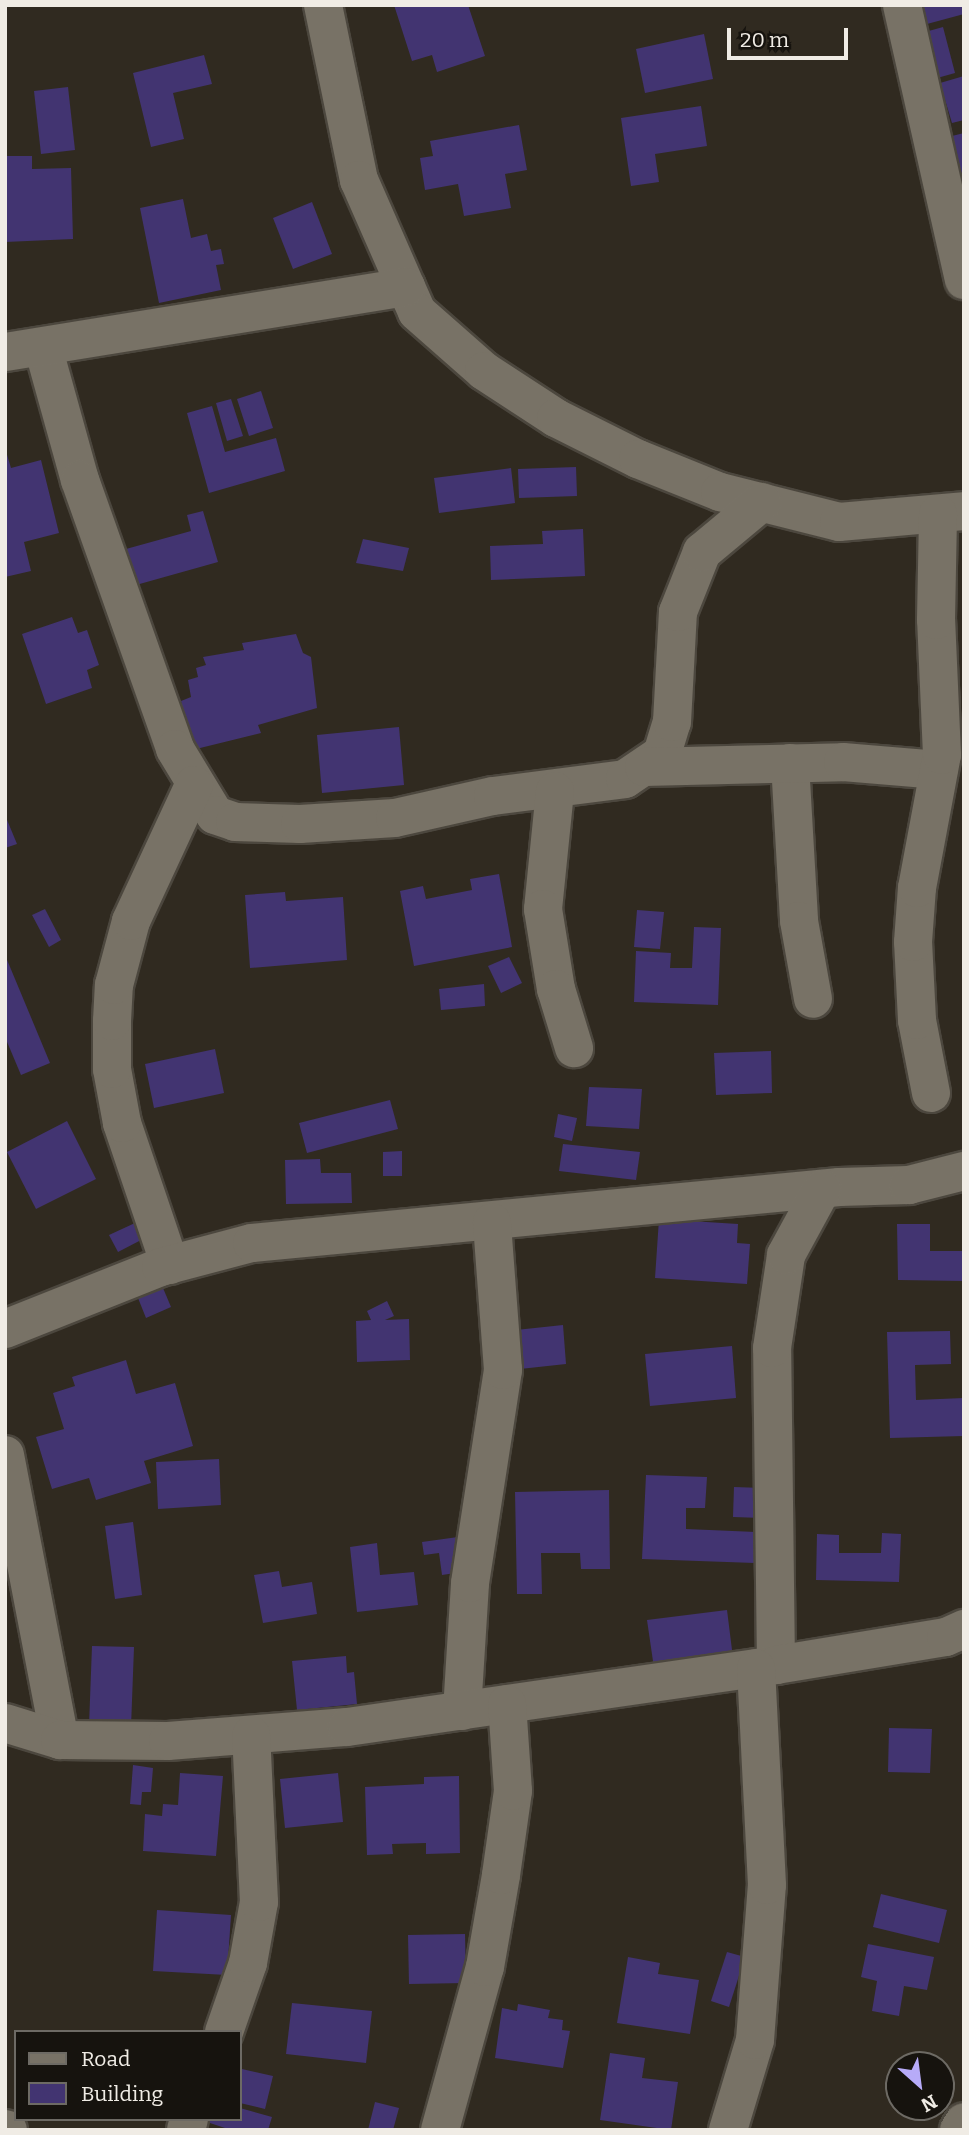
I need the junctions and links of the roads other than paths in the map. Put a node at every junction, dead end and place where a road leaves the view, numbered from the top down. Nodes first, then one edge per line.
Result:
1 (323, 5) edge
2 (902, 5) edge
3 (964, 280) edge
4 (406, 287) junction
5 (43, 347) junction
6 (5, 352) edge
7 (762, 502) junction
8 (951, 512) edge
9 (790, 763) junction
10 (644, 767) junction
11 (939, 771) junction
12 (194, 785) junction
13 (555, 791) junction
14 (813, 999) dead end
15 (574, 1048) dead end
16 (931, 1093) dead end
17 (964, 1171) edge
18 (822, 1189) junction
19 (492, 1222) junction
20 (170, 1265) junction
21 (5, 1329) edge
22 (5, 1455) edge
23 (964, 1629) edge
24 (766, 1667) junction
25 (508, 1704) junction
26 (461, 1711) junction
27 (5, 1723) edge
28 (251, 1734) junction
29 (60, 1740) junction
30 (225, 2030) edge
31 (964, 2122) edge
32 (440, 2130) edge
33 (728, 2130) edge
34 (959, 2130) edge

1 - 4 street
2 - 3 street
4 - 5 street
4 - 7 street
5 - 6 street
5 - 12 street
7 - 8 street
7 - 10 street
8 - 11 street
9 - 10 street
9 - 11 street
9 - 14 street
10 - 13 street
11 - 16 street
12 - 13 street
12 - 20 street
13 - 15 street
17 - 18 street
18 - 19 street
18 - 24 street
19 - 20 street
19 - 26 street
20 - 21 street
22 - 29 street
23 - 24 street
24 - 25 street
24 - 33 street
25 - 26 street
25 - 32 street
26 - 28 street
27 - 29 street
28 - 29 street
28 - 30 street
31 - 34 street

